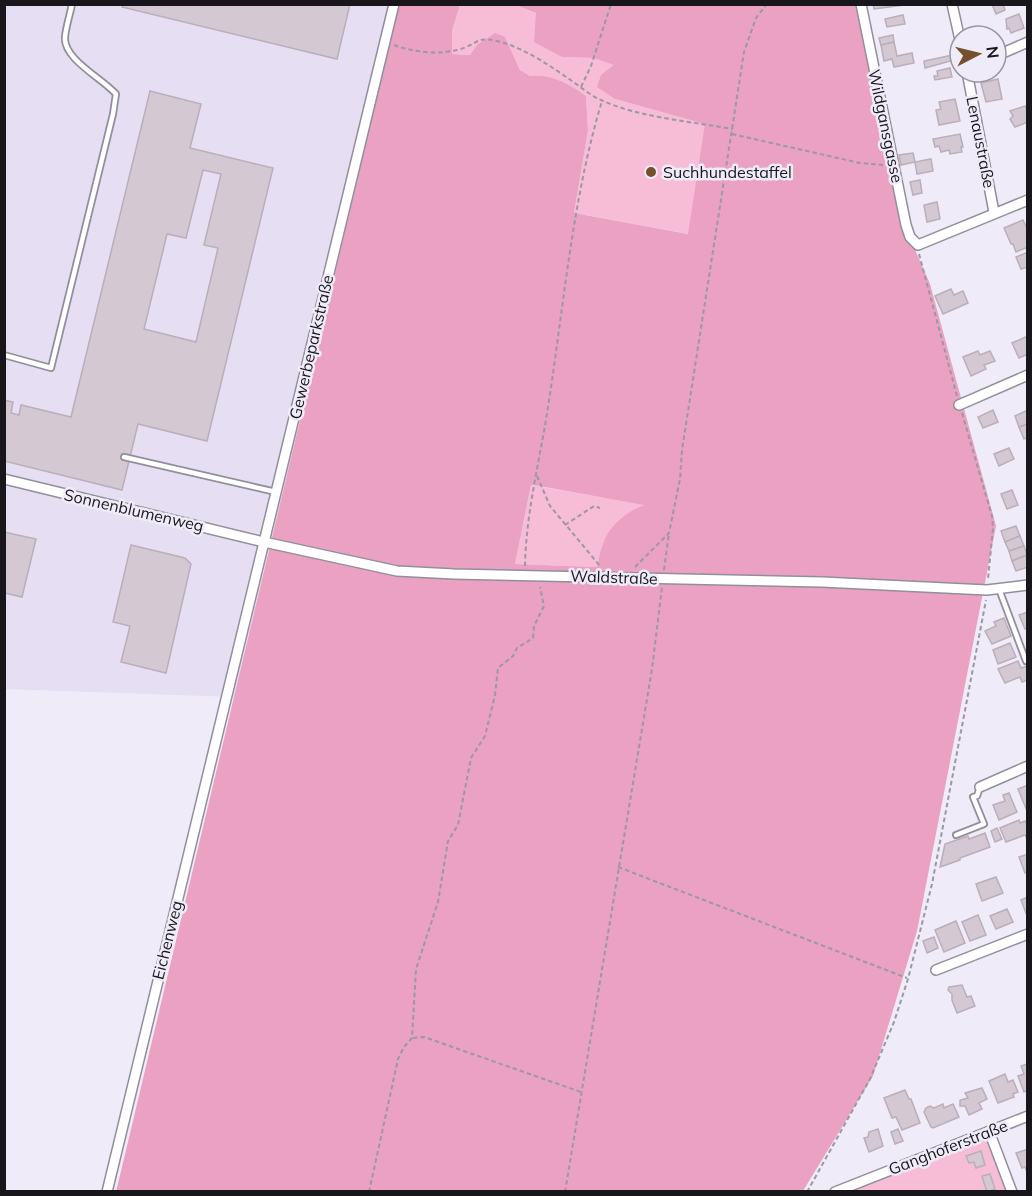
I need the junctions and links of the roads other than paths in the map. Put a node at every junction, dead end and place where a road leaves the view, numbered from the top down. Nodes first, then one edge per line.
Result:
1 (72, 4) edge
2 (394, 4) edge
3 (861, 4) edge
4 (952, 4) edge
5 (956, 24) edge
6 (1028, 42) edge
7 (1008, 51) edge
8 (969, 84) edge
9 (1028, 200) edge
10 (994, 212) junction
11 (4, 355) edge
12 (1028, 375) edge
13 (959, 405) road end
14 (124, 457) dead end
15 (4, 478) edge
16 (276, 492) junction
17 (264, 542) junction
18 (1028, 585) edge
19 (999, 589) junction
20 (1026, 661) dead end
21 (228, 689) joint
22 (1028, 766) edge
23 (980, 787) joint
24 (956, 835) dead end
25 (1028, 933) edge
26 (936, 970) dead end
27 (1028, 1116) edge
28 (989, 1131) junction
29 (107, 1191) edge
30 (835, 1191) edge
31 (1012, 1191) edge

1 - 11 lane
2 - 16 street, Gewerbeparkstraße
3 - 10 street, Wildgansgasse
4 - 5 street
6 - 7 street
8 - 10 street, Lenaustraße
9 - 10 street
12 - 13 street
14 - 16 lane
15 - 17 street, Sonnenblumenweg
16 - 17 street, Gewerbeparkstraße
17 - 19 street, Waldstraße
17 - 21 street, Gewerbeparkstraße
18 - 19 street, Waldstraße
19 - 20 lane
21 - 29 street, Eichenweg
22 - 23 street
23 - 24 lane
25 - 26 street
27 - 28 street, Ganghoferstraße
28 - 30 street, Ganghoferstraße
28 - 31 street

